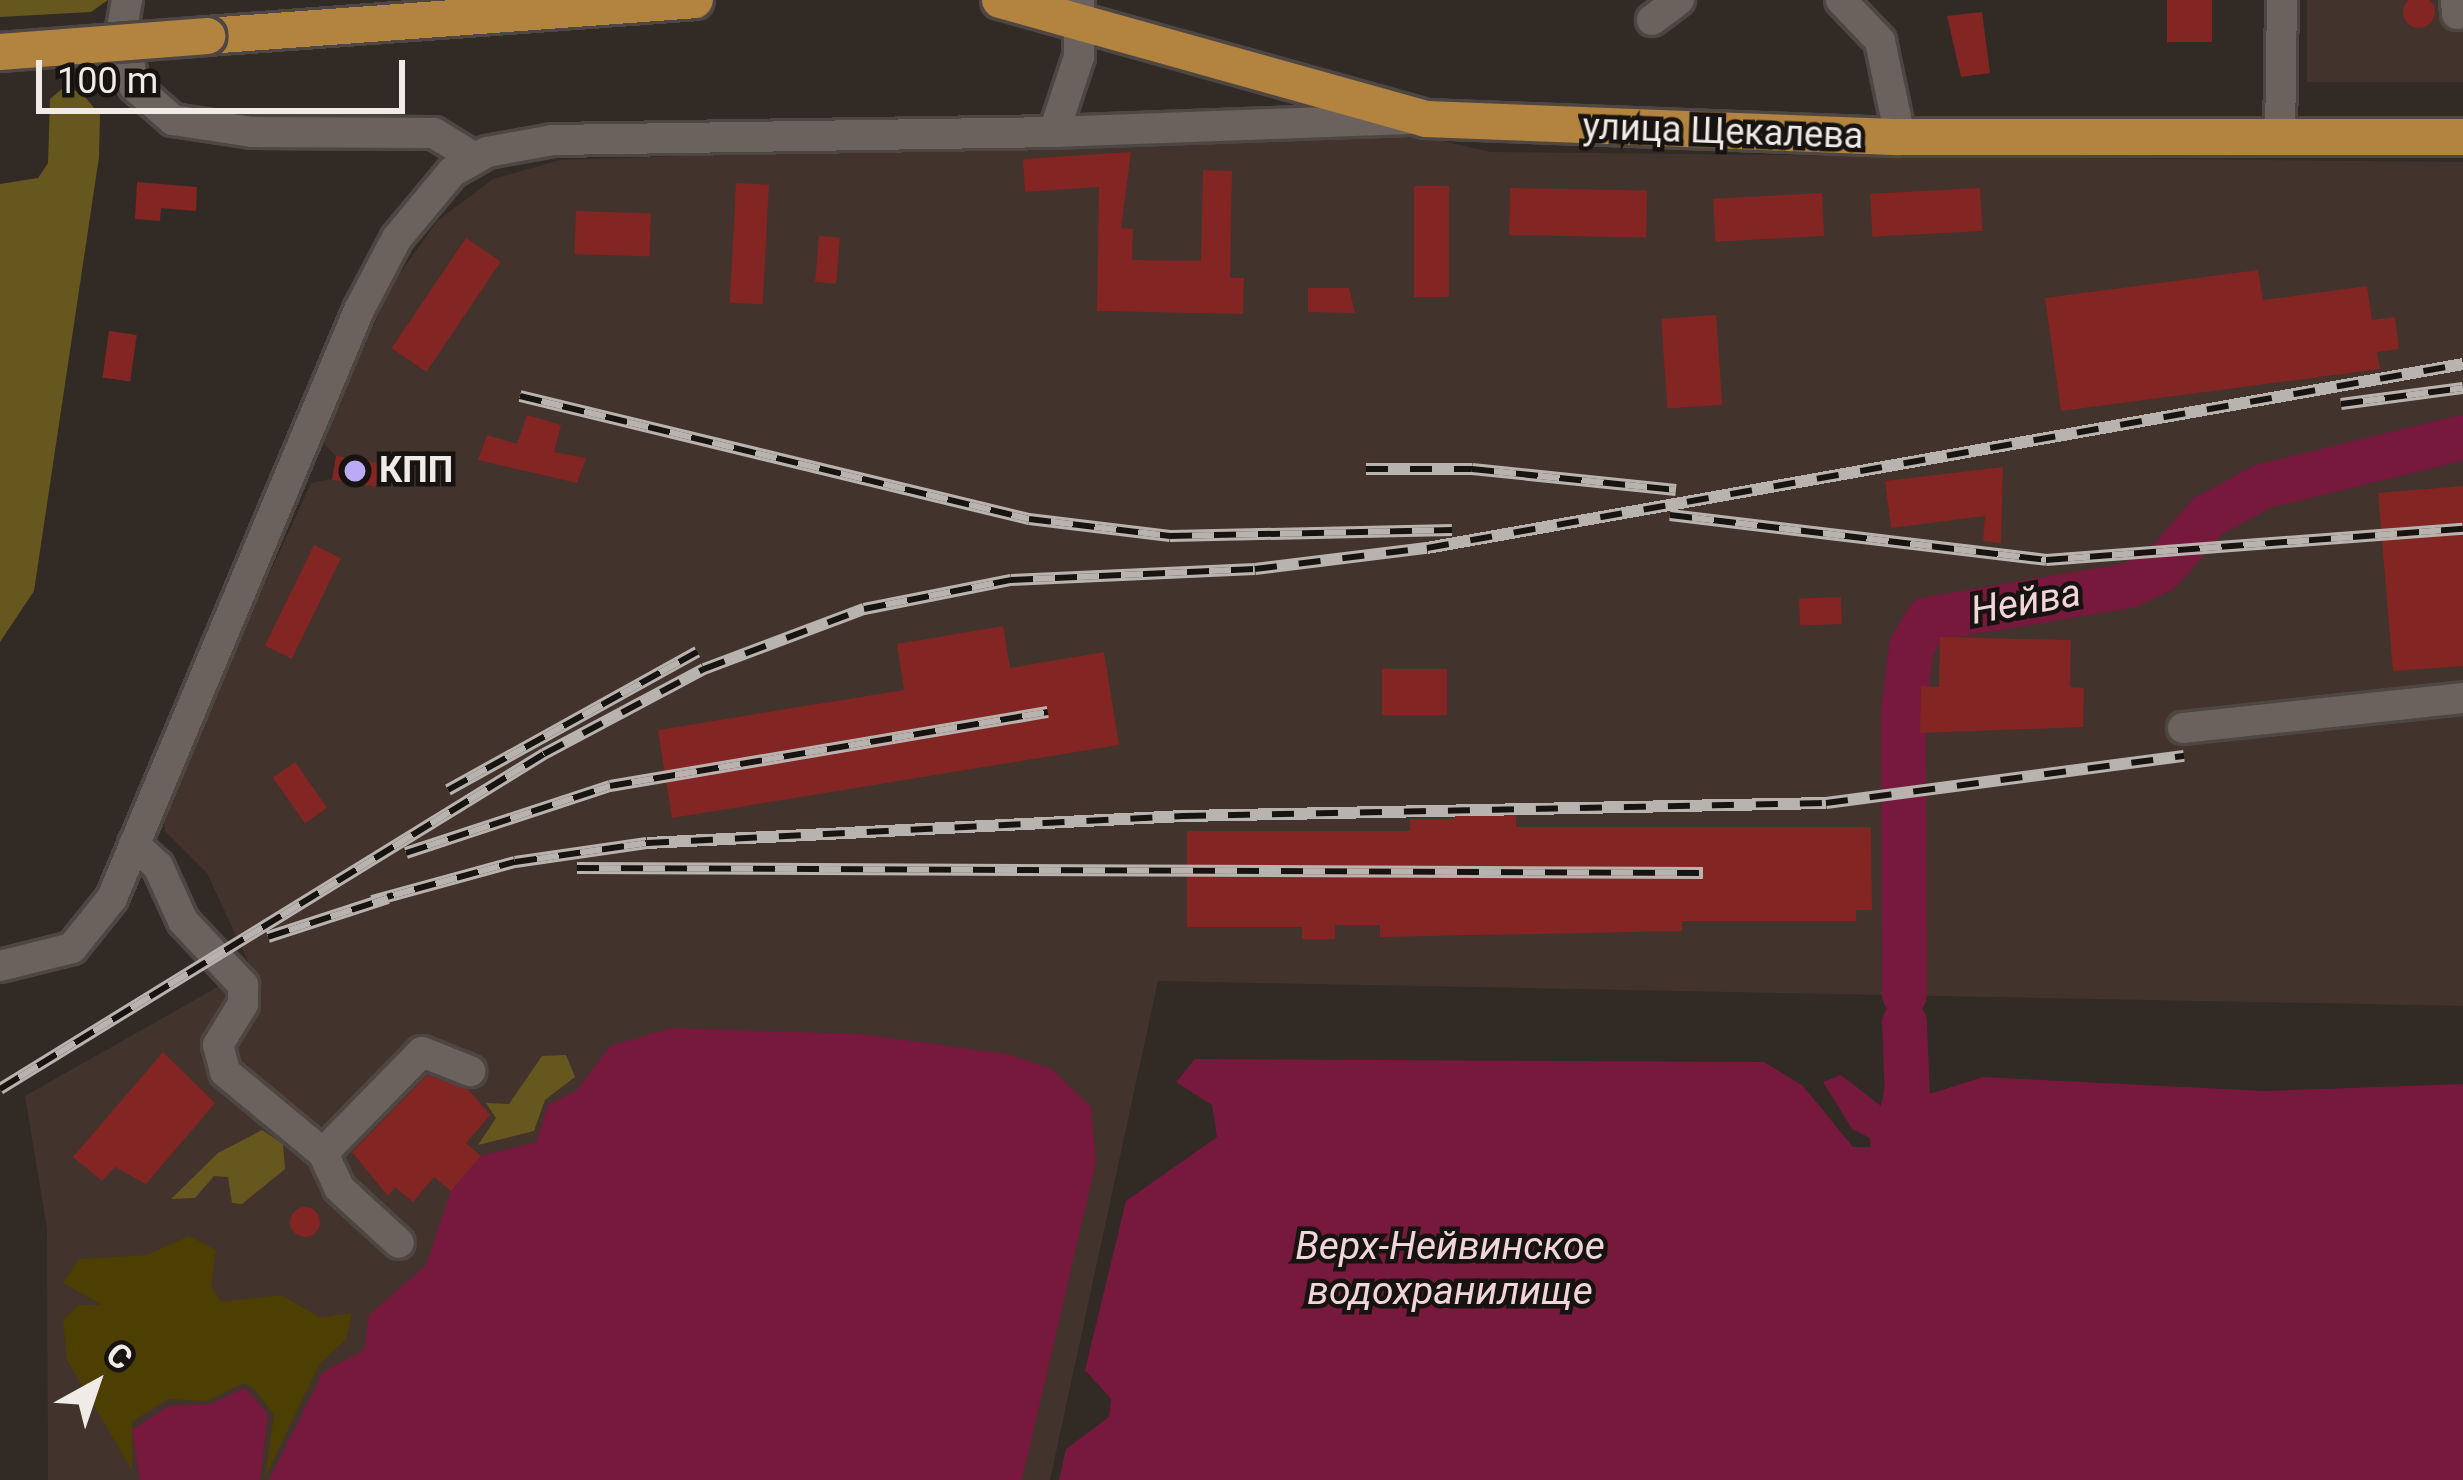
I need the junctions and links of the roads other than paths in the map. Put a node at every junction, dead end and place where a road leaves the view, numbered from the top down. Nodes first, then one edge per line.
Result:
1 (127, 0) edge
2 (695, 0) edge
3 (1000, 0) edge
4 (1841, 0) edge
5 (2282, 0) edge
6 (1079, 9) edge
7 (0, 52) edge
8 (1426, 119) junction
9 (1054, 132) junction
10 (1900, 137) junction
11 (2463, 137) edge
12 (2280, 140) junction
13 (473, 158) junction
14 (2463, 698) edge
15 (2183, 728) dead end
16 (134, 844) junction
17 (0, 966) edge
18 (470, 1070) dead end
19 (323, 1153) junction
20 (399, 1243) dead end

1 - 13 street
2 - 7 main road, bridge
3 - 6 main road, улица Щекалева
4 - 10 street
5 - 12 street
6 - 8 main road, улица Щекалева
6 - 9 street
8 - 9 street
8 - 10 main road, улица Щекалева
9 - 13 street
10 - 12 main road, улица Щекалева
11 - 12 main road, улица Щекалева
13 - 16 street
14 - 15 street
16 - 17 street
16 - 19 street
18 - 19 street
19 - 20 street

